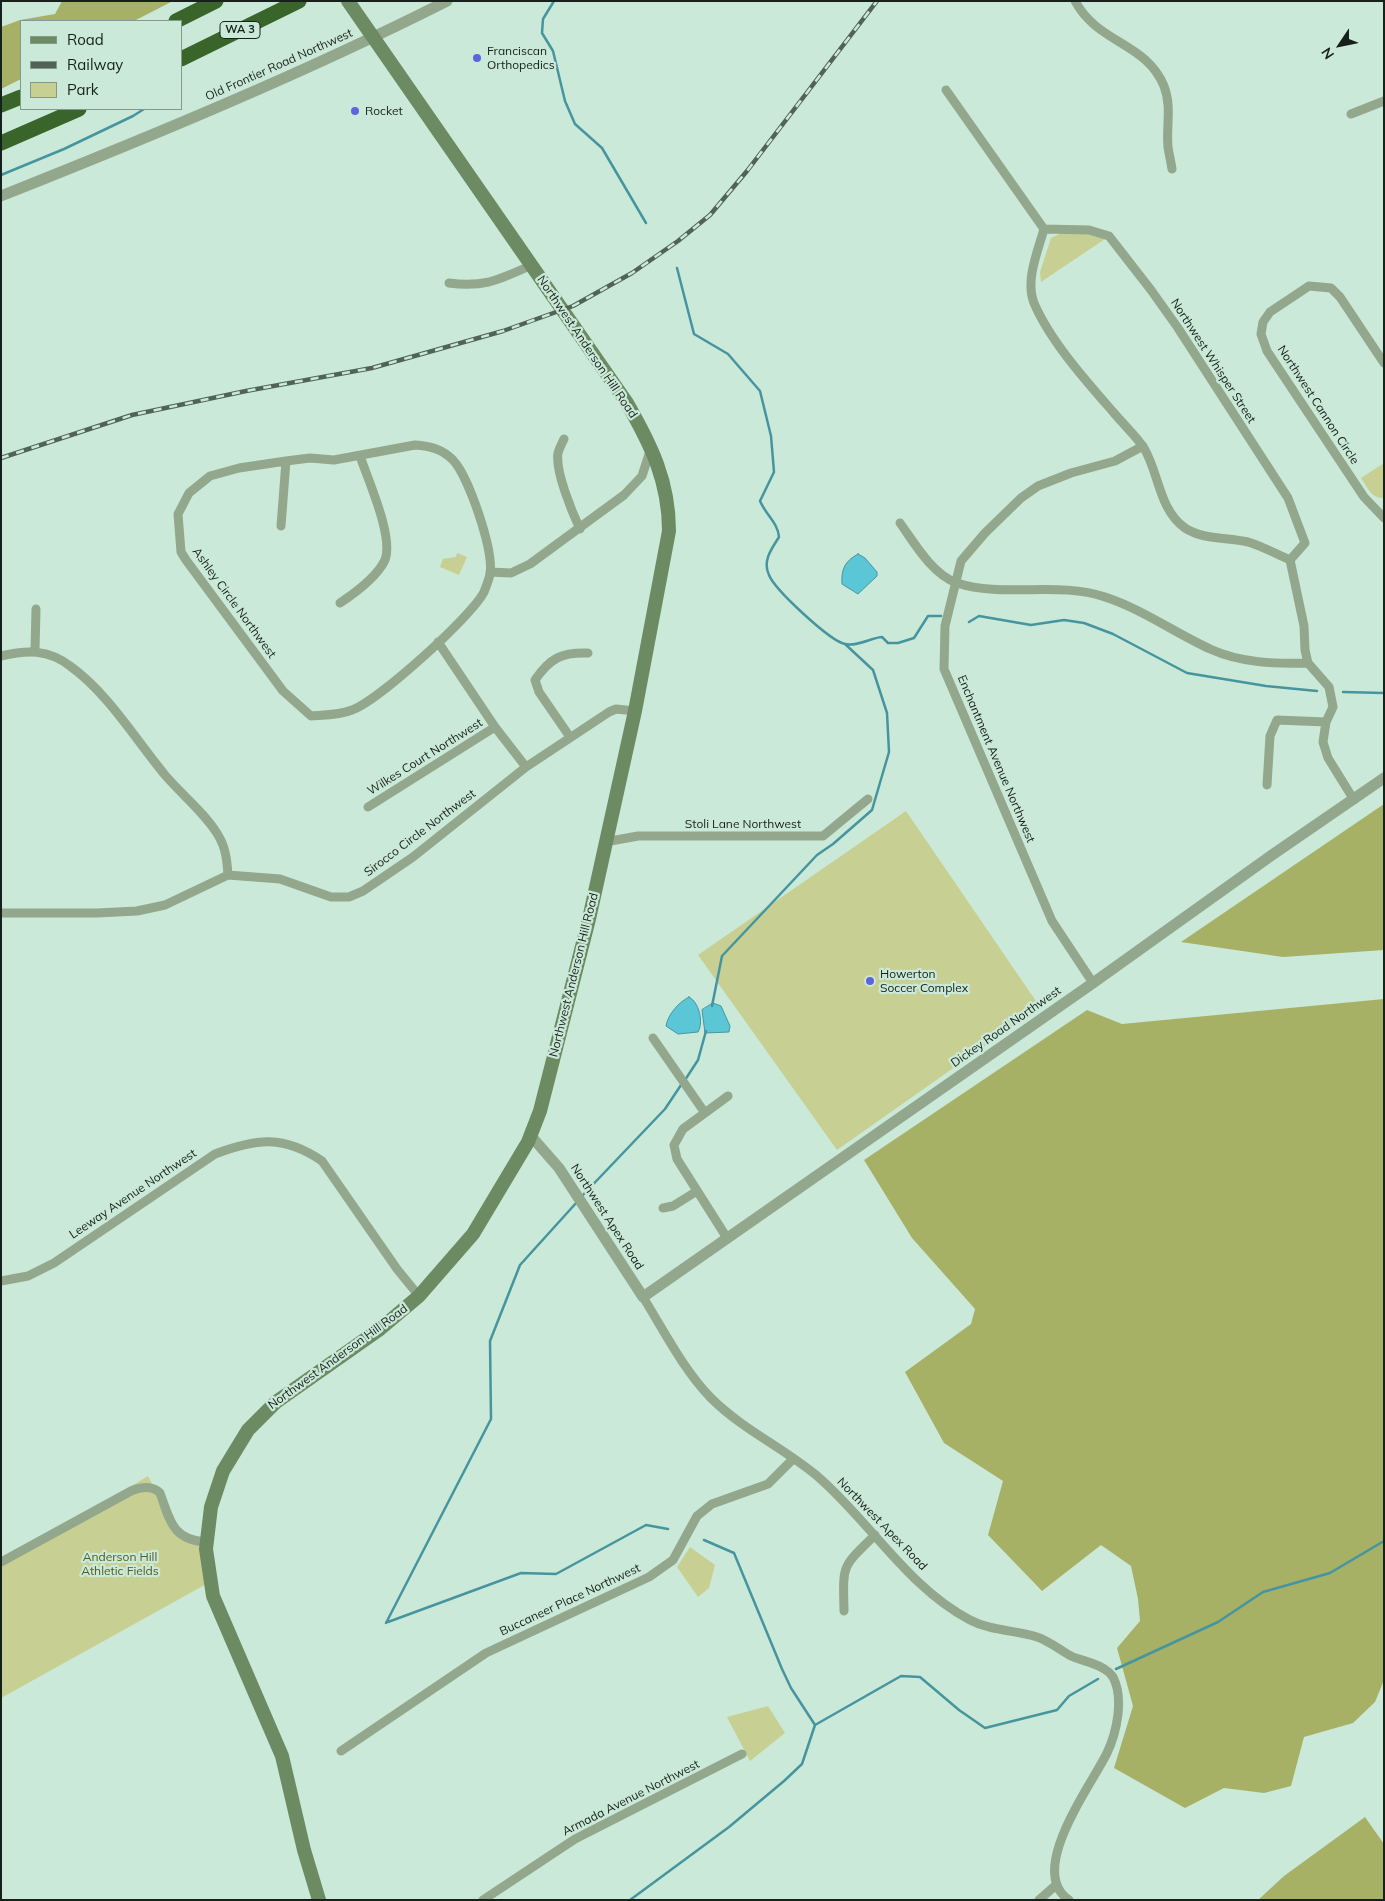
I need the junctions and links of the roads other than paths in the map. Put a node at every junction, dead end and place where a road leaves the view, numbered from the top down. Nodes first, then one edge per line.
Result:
1 (216, 1) edge
2 (299, 1) edge
3 (348, 1) edge
4 (447, 1) edge
5 (1075, 1) edge
6 (178, 20) edge
7 (374, 38) junction
8 (182, 59) edge
9 (946, 90) dead end
10 (20, 97) edge
11 (1384, 101) edge
12 (1, 105) edge
13 (77, 110) edge
14 (1352, 114) dead end
15 (1, 143) edge
16 (1172, 169) dead end
17 (1, 196) edge
18 (1044, 229) junction
19 (532, 266) junction
20 (449, 283) dead end
21 (1384, 363) edge
22 (564, 439) dead end
23 (1143, 446) junction
24 (651, 448) junction
25 (360, 456) junction
26 (286, 461) junction
27 (1382, 514) edge
28 (900, 523) dead end
29 (281, 526) dead end
30 (580, 528) junction
31 (1290, 560) junction
32 (490, 572) junction
33 (956, 582) junction
34 (340, 603) dead end
35 (36, 610) dead end
36 (438, 642) junction
37 (35, 650) junction
38 (588, 652) dead end
39 (1, 656) edge
40 (1308, 663) junction
41 (635, 711) junction
42 (1326, 722) junction
43 (495, 727) junction
44 (570, 737) junction
45 (526, 767) junction
46 (1384, 778) edge
47 (1267, 785) dead end
48 (868, 799) dead end
49 (1354, 800) junction
50 (368, 807) dead end
51 (605, 842) junction
52 (228, 875) junction
53 (1, 913) edge
54 (1093, 983) junction
55 (653, 1038) dead end
56 (728, 1096) dead end
57 (705, 1113) junction
58 (531, 1136) junction
59 (697, 1191) junction
60 (663, 1208) dead end
61 (727, 1238) junction
62 (1, 1281) edge
63 (419, 1296) junction
64 (643, 1297) junction
65 (793, 1460) junction
66 (875, 1535) junction
67 (206, 1542) junction
68 (1, 1562) edge
69 (844, 1612) dead end
70 (341, 1751) dead end
71 (742, 1754) dead end
72 (1055, 1886) junction
73 (319, 1900) edge
74 (483, 1900) edge
75 (1039, 1900) edge
76 (1069, 1900) edge

1 - 6 highway
2 - 8 highway, WA 3
3 - 7 main road, Northwest Anderson Hill Road
4 - 7 street, Old Frontier Road Northwest
5 - 16 street
7 - 17 street, Old Frontier Road Northwest
7 - 19 main road, Northwest Anderson Hill Road
9 - 18 street
10 - 12 highway
11 - 14 street
13 - 15 highway
18 - 23 street
18 - 31 street, Northwest Whisper Street
19 - 20 street
19 - 24 main road, Northwest Anderson Hill Road
21 - 27 street, Northwest Cannon Circle
22 - 30 street
23 - 31 street
23 - 33 street, Enchantment Avenue Northwest
24 - 30 street
24 - 41 main road, Northwest Anderson Hill Road
25 - 26 street, Ashley Circle Northwest
25 - 32 street, Ashley Circle Northwest
25 - 34 street
26 - 29 street
26 - 36 street, Ashley Circle Northwest
28 - 33 street
30 - 32 street
31 - 40 street
32 - 36 street, Ashley Circle Northwest
33 - 40 street
33 - 54 street, Enchantment Avenue Northwest
35 - 37 street
36 - 43 street
37 - 39 street
37 - 52 street
38 - 44 street
40 - 42 street
41 - 44 street, Sirocco Circle Northwest
41 - 51 main road, Northwest Anderson Hill Road
42 - 47 street
42 - 49 street
43 - 45 street
43 - 50 street, Wilkes Court Northwest
44 - 45 street, Sirocco Circle Northwest
45 - 52 street, Sirocco Circle Northwest
46 - 49 street, Dickey Road Northwest
48 - 51 street, Stoli Lane Northwest
49 - 54 street, Dickey Road Northwest
51 - 58 main road, Northwest Anderson Hill Road
52 - 53 street, Sirocco Circle Northwest
54 - 61 street, Dickey Road Northwest
55 - 57 street
56 - 57 street
57 - 59 street
58 - 63 main road, Northwest Anderson Hill Road
58 - 64 street, Northwest Apex Road
59 - 60 street
59 - 61 street
61 - 64 street, Dickey Road Northwest
62 - 63 street, Leeway Avenue Northwest
63 - 67 main road, Northwest Anderson Hill Road
64 - 65 street, Northwest Apex Road
65 - 66 street, Northwest Apex Road
65 - 70 street, Buccaneer Place Northwest
66 - 69 street
66 - 72 street, Northwest Apex Road
67 - 68 street
67 - 73 main road, Northwest Anderson Hill Road
71 - 74 street, Armada Avenue Northwest
72 - 75 street
72 - 76 street

